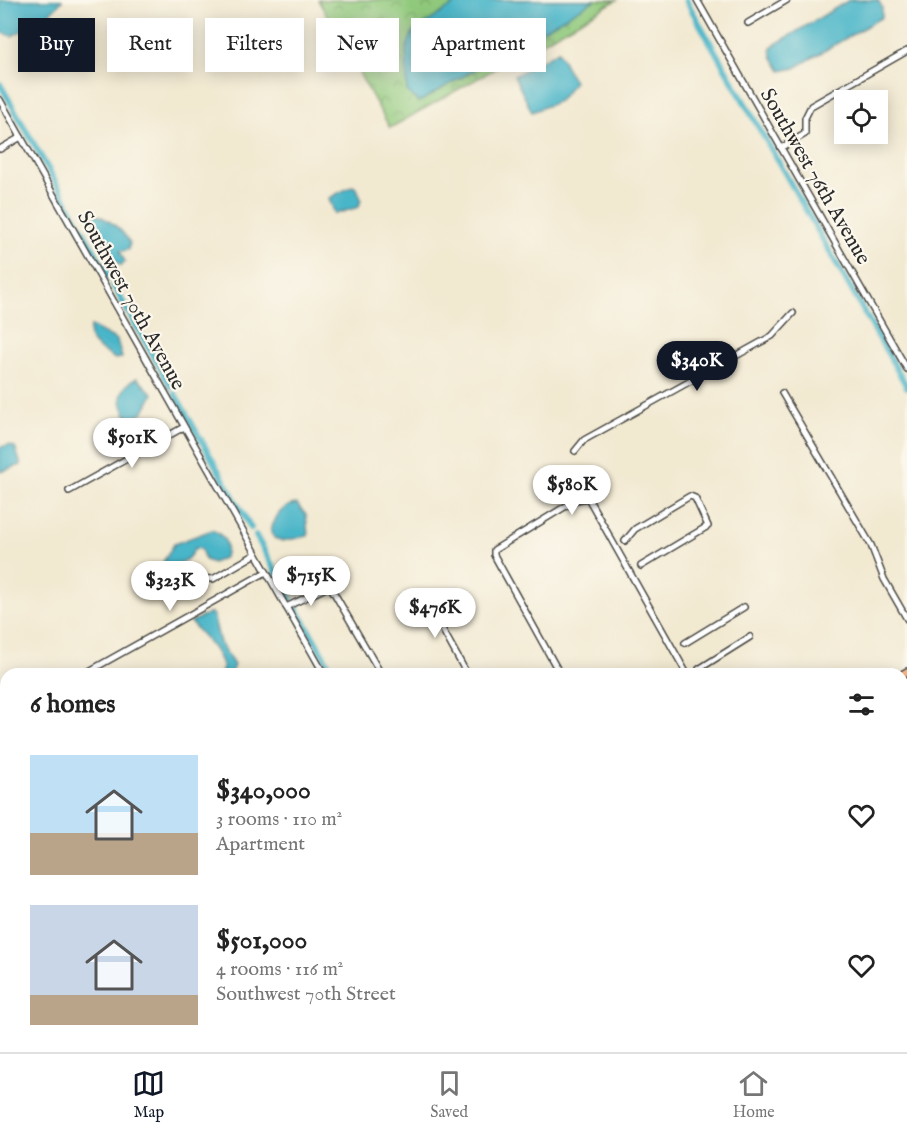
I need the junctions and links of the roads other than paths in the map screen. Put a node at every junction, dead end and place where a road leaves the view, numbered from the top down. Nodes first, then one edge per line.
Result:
1 (697, 0) edge
2 (787, 0) edge
3 (748, 23) dead end
4 (907, 51) edge
5 (0, 100) edge
6 (21, 138) junction
7 (781, 148) junction
8 (0, 149) edge
9 (794, 313) dead end
10 (907, 369) edge
11 (782, 393) dead end
12 (184, 427) junction
13 (575, 451) dead end
14 (69, 491) dead end
15 (625, 541) dead end
16 (256, 554) junction
17 (641, 566) dead end
18 (267, 572) junction
19 (195, 578) dead end
20 (423, 594) dead end
21 (286, 607) junction
22 (744, 607) dead end
23 (907, 619) edge
24 (750, 637) dead end
25 (685, 644) dead end
26 (95, 668) edge
27 (321, 668) edge
28 (378, 668) edge
29 (464, 668) edge
30 (557, 668) edge
31 (684, 668) edge
32 (701, 668) edge

1 - 7 street, Southwest 76th Avenue
2 - 3 street
4 - 7 street
5 - 6 street, Southwest 70th Avenue
6 - 8 street
6 - 12 street, Southwest 70th Avenue
7 - 10 street, Southwest 76th Avenue
9 - 13 street
11 - 23 street
12 - 14 street
12 - 16 street, Southwest 70th Avenue
15 - 17 street
16 - 18 street, Southwest 70th Avenue
16 - 19 street
18 - 21 street, Southwest 70th Avenue
18 - 26 street
20 - 29 street
21 - 27 street, Southwest 70th Avenue
21 - 28 street
22 - 25 street
24 - 32 street
30 - 31 street

